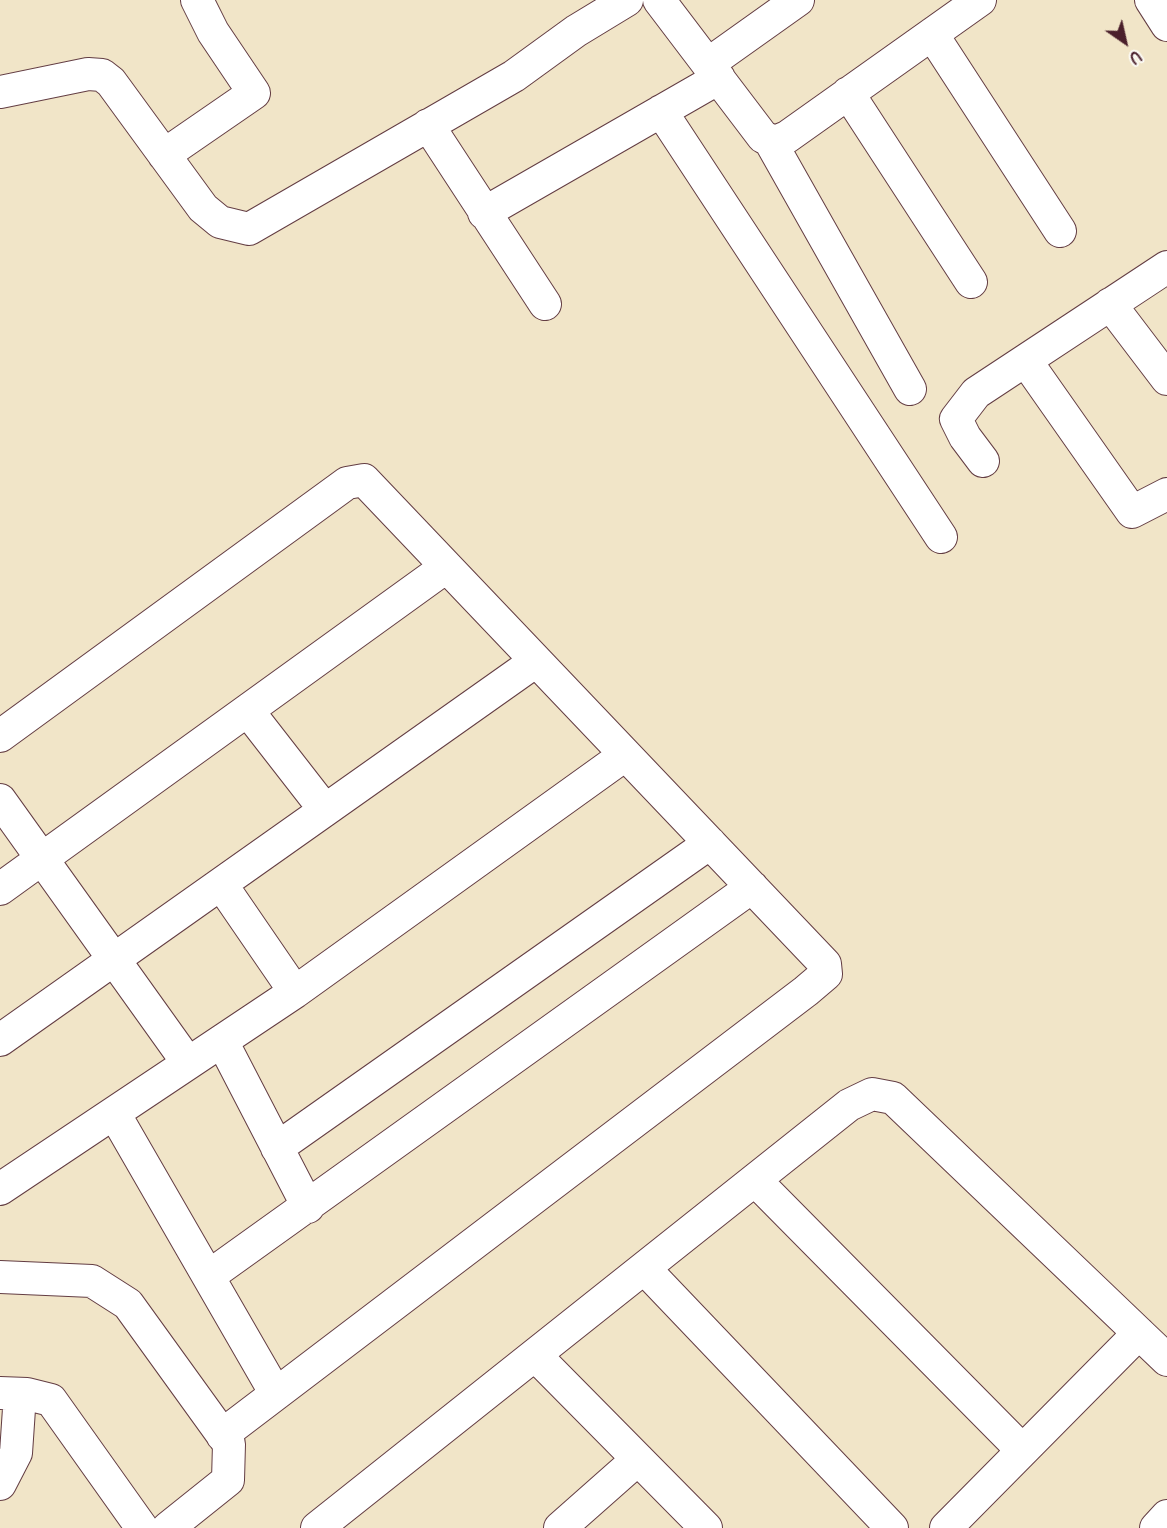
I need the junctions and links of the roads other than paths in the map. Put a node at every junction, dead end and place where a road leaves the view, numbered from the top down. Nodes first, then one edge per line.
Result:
1 (197, 0) edge
2 (627, 0) edge
3 (659, 0) edge
4 (798, 0) edge
5 (980, 0) edge
6 (1151, 0) edge
7 (1167, 26) edge
8 (932, 34) junction
9 (713, 71) junction
10 (0, 92) edge
11 (848, 93) junction
12 (662, 111) junction
13 (428, 125) junction
14 (770, 141) junction
15 (164, 155) junction
16 (484, 213) junction
17 (1060, 231) dead end
18 (1167, 267) edge
19 (971, 282) dead end
20 (545, 304) dead end
21 (1110, 304) junction
22 (1026, 361) junction
23 (1167, 379) edge
24 (910, 389) dead end
25 (983, 461) dead end
26 (1167, 494) edge
27 (940, 537) dead end
28 (446, 567) junction
29 (536, 661) junction
30 (248, 711) junction
31 (0, 736) edge
32 (625, 755) junction
33 (0, 800) edge
34 (325, 810) junction
35 (710, 843) junction
36 (43, 858) junction
37 (221, 884) junction
38 (752, 887) junction
39 (0, 889) edge
40 (113, 960) junction
41 (295, 992) junction
42 (0, 1040) edge
43 (222, 1041) junction
44 (188, 1064) junction
45 (114, 1113) junction
46 (277, 1148) junction
47 (755, 1180) junction
48 (0, 1190) edge
49 (308, 1207) junction
50 (644, 1268) junction
51 (209, 1276) junction
52 (0, 1277) edge
53 (1139, 1333) junction
54 (535, 1355) junction
55 (1167, 1360) edge
56 (10, 1393) edge
57 (276, 1394) junction
58 (222, 1435) junction
59 (1022, 1450) junction
60 (638, 1459) junction
61 (0, 1484) edge
62 (1167, 1516) edge
63 (142, 1528) edge
64 (168, 1528) edge
65 (317, 1528) edge
66 (560, 1528) edge
67 (706, 1528) edge
68 (892, 1528) edge
69 (946, 1528) edge
70 (1156, 1528) edge

1 - 15 street
2 - 13 street
3 - 9 street
4 - 9 street
5 - 8 street
6 - 7 street
8 - 11 street
8 - 17 street
9 - 12 street
9 - 14 street
10 - 15 street
11 - 14 street
11 - 19 street
12 - 16 street
12 - 27 street
13 - 15 street
13 - 16 street
14 - 24 street
16 - 20 street
18 - 21 street
21 - 22 street
21 - 23 street
22 - 25 street
22 - 26 street
28 - 29 street
28 - 30 street
28 - 31 street
29 - 32 street
29 - 34 street
30 - 34 street
30 - 36 street
32 - 35 street
32 - 41 street
33 - 36 street
34 - 37 street
35 - 38 street
35 - 46 street
36 - 39 street
36 - 40 street
37 - 40 street
37 - 41 street
38 - 49 street
38 - 57 street
40 - 42 street
40 - 44 street
41 - 43 street
43 - 44 street
43 - 46 street
44 - 45 street
45 - 48 street
45 - 51 street
46 - 49 street
47 - 50 street
47 - 53 street
47 - 59 street
49 - 51 street
50 - 54 street
50 - 68 street
51 - 57 street
52 - 58 street
53 - 55 street
53 - 59 street
54 - 60 street
54 - 65 street
56 - 61 street
56 - 63 street
57 - 58 street
58 - 64 street
59 - 69 street
60 - 66 street
60 - 67 street
62 - 70 street

